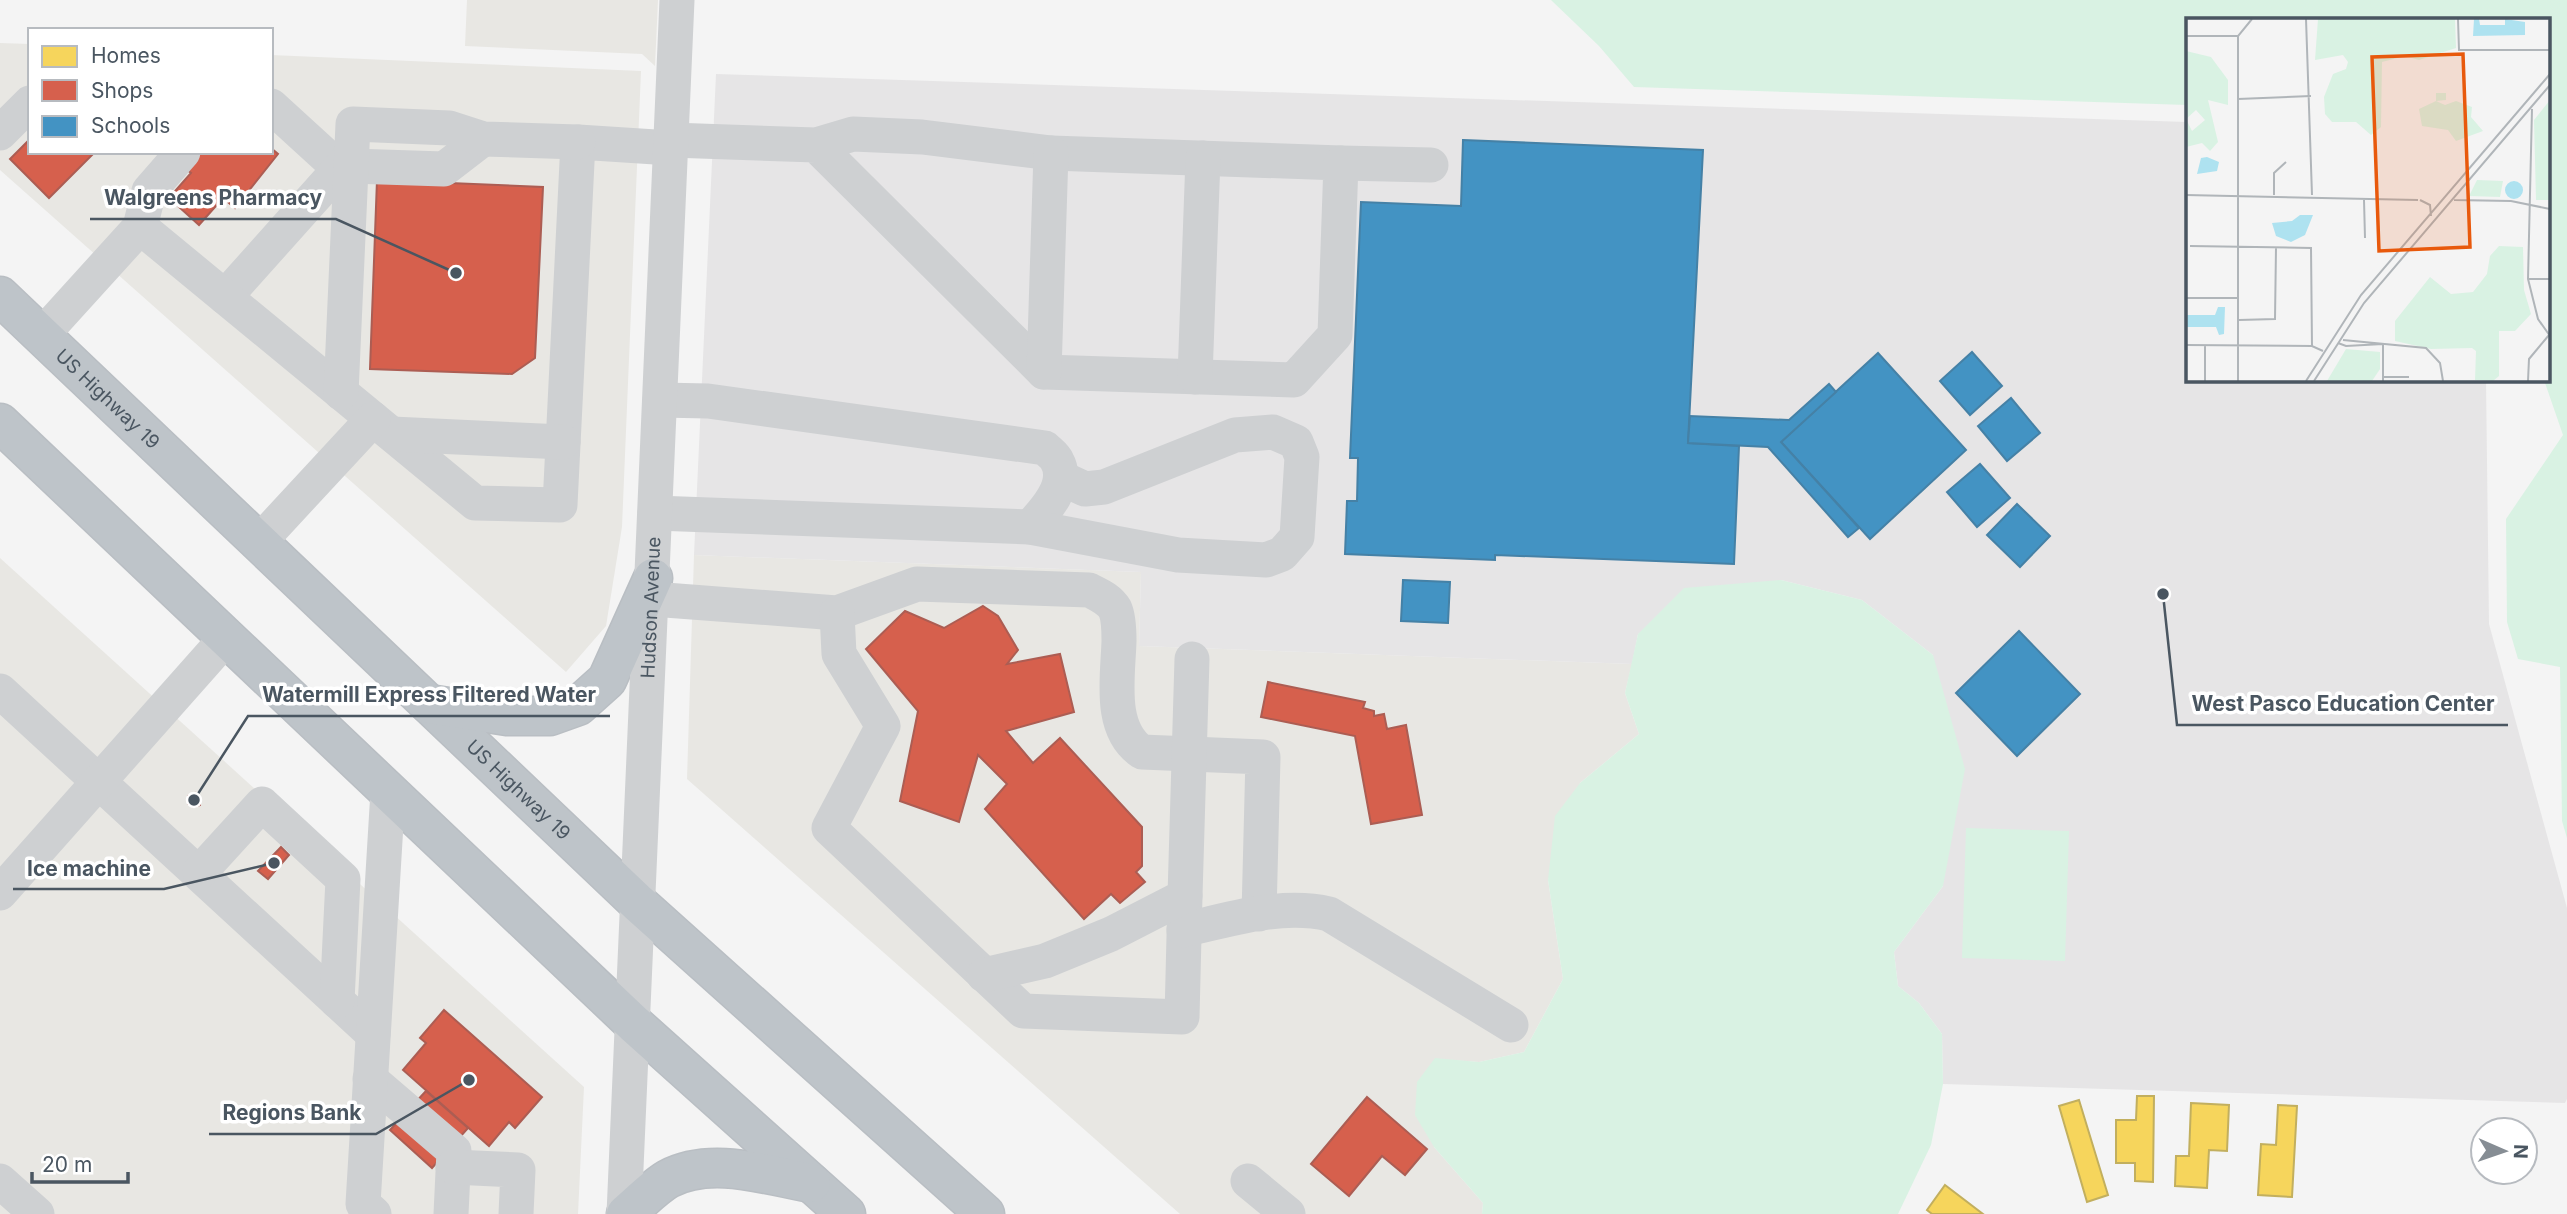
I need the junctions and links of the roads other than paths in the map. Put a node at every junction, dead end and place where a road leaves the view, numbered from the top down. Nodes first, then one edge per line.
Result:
1 (677, 0) edge
2 (28, 105) edge
3 (273, 108) edge
4 (0, 133) edge
5 (578, 142) junction
6 (671, 144) junction
7 (816, 145) junction
8 (1051, 153) junction
9 (181, 154) edge
10 (1203, 158) junction
11 (347, 163) junction
12 (1341, 163) junction
13 (1431, 165) dead end
14 (141, 228) junction
15 (0, 296) edge
16 (225, 297) junction
17 (42, 335) junction
18 (1044, 372) junction
19 (1195, 377) junction
20 (341, 393) junction
21 (660, 400) junction
22 (0, 423) edge
23 (382, 426) junction
24 (563, 442) junction
25 (1061, 478) junction
26 (655, 513) junction
27 (1030, 527) junction
28 (258, 542) junction
29 (652, 588) junction
30 (837, 613) junction
31 (227, 637) junction
32 (1192, 659) dead end
33 (0, 691) edge
34 (429, 704) junction
35 (1189, 755) junction
36 (99, 781) junction
37 (388, 791) junction
38 (200, 872) junction
39 (0, 893) edge
40 (638, 903) junction
41 (1185, 913) junction
42 (1259, 914) junction
43 (984, 975) junction
44 (337, 1001) junction
45 (634, 1024) junction
46 (1511, 1025) dead end
47 (373, 1034) junction
48 (370, 1079) junction
49 (453, 1167) junction
50 (0, 1181) edge
51 (1248, 1181) dead end
52 (812, 1184) junction
53 (37, 1214) edge
54 (374, 1214) edge
55 (450, 1214) edge
56 (516, 1214) edge
57 (625, 1214) edge
58 (846, 1214) edge
59 (985, 1214) edge
60 (1288, 1214) edge

1 - 6 street, Hudson Avenue
2 - 4 street
3 - 11 street
5 - 6 street
5 - 11 street
5 - 24 street
6 - 7 street
6 - 21 street, Hudson Avenue
7 - 8 street
7 - 18 street
8 - 10 street
8 - 18 street
9 - 14 street
10 - 12 street
10 - 19 street
11 - 16 street
11 - 20 street
12 - 13 street
12 - 19 street
14 - 16 street
14 - 17 street
15 - 17 highway, US Highway 19
16 - 20 street
17 - 28 highway, US Highway 19
18 - 19 street
20 - 23 street
21 - 25 street
21 - 26 street, Hudson Avenue
22 - 31 highway
23 - 24 street
23 - 24 street
23 - 28 street
25 - 27 street
25 - 27 street
26 - 27 street
26 - 29 street, Hudson Avenue
28 - 34 highway, US Highway 19
29 - 30 street
29 - 34 highway
29 - 40 street, Hudson Avenue
30 - 35 street
30 - 43 street
31 - 36 street
31 - 37 highway
32 - 35 street
33 - 36 street
34 - 40 highway, US Highway 19
35 - 41 street
35 - 42 street
36 - 38 street
36 - 39 street
37 - 45 highway
37 - 47 street
38 - 44 street
38 - 44 street
40 - 45 street, Hudson Avenue
40 - 59 highway, US Highway 19
41 - 42 street
41 - 43 street
41 - 43 street
42 - 46 street
44 - 47 street
45 - 52 highway
45 - 57 street, Hudson Avenue
47 - 48 street
48 - 49 street
48 - 54 street
49 - 55 street
49 - 56 street
50 - 53 street
51 - 60 street
52 - 57 highway
52 - 58 highway

